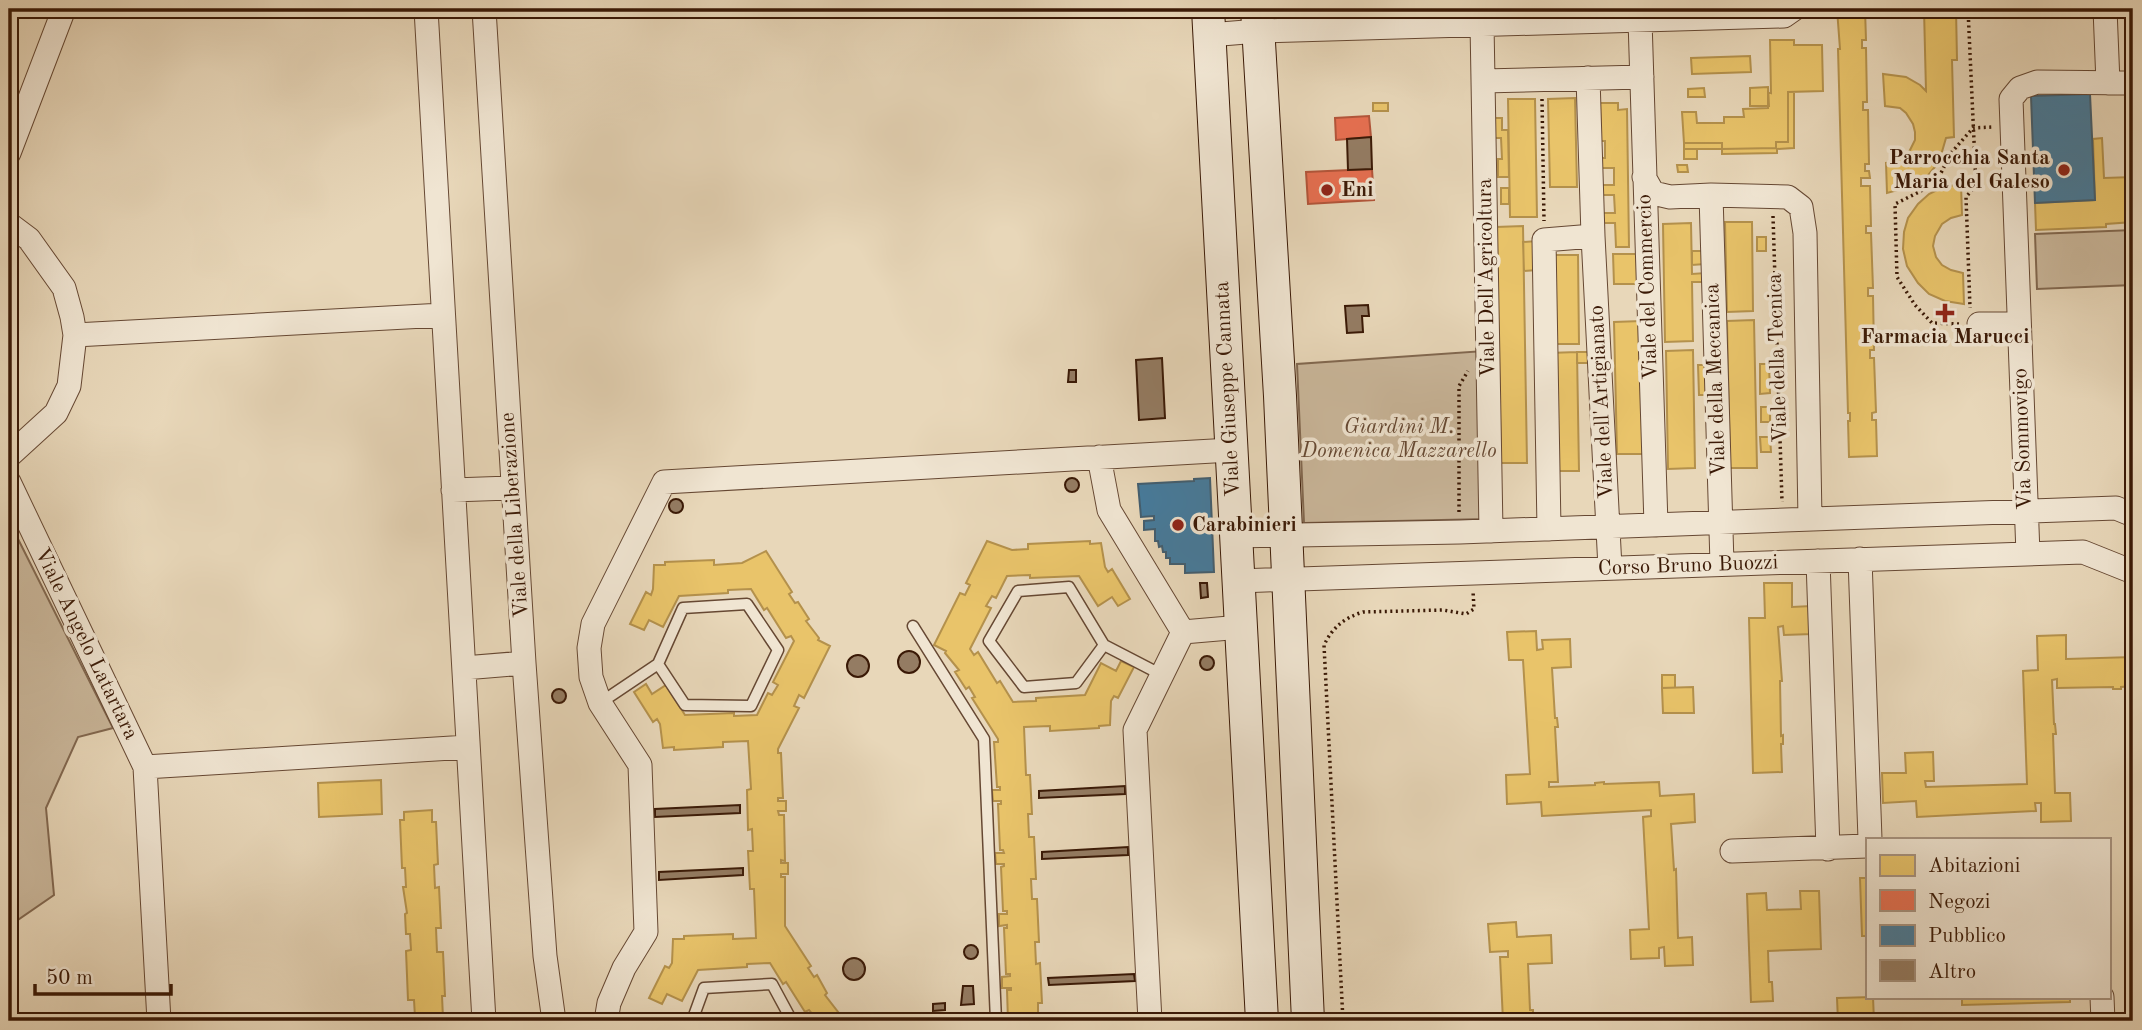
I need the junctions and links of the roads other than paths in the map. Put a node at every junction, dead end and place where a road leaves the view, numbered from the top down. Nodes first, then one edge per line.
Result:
1 (64, 9) edge
2 (426, 9) edge
3 (484, 9) edge
4 (1794, 9) edge
5 (2105, 9) edge
6 (1393, 18) edge
7 (1258, 20) edge
8 (1640, 20) junction
9 (1209, 22) edge
10 (1482, 24) junction
11 (1642, 77) junction
12 (1588, 78) junction
13 (1483, 81) junction
14 (2108, 82) junction
15 (2133, 83) edge
16 (9, 153) edge
17 (1644, 177) junction
18 (1711, 195) junction
19 (1801, 207) joint
20 (9, 224) edge
21 (1593, 236) junction
22 (443, 316) junction
23 (1979, 324) road end
24 (2019, 324) junction
25 (74, 326) junction
26 (1231, 450) junction
27 (9, 456) edge
28 (1100, 457) junction
29 (9, 482) edge
30 (513, 488) junction
31 (453, 490) junction
32 (2025, 511) junction
33 (2133, 515) edge
34 (1810, 519) junction
35 (1720, 523) junction
36 (1656, 525) junction
37 (1609, 527) junction
38 (1549, 529) junction
39 (1491, 531) junction
40 (1287, 534) junction
41 (1236, 536) junction
42 (2028, 554) junction
43 (1860, 559) junction
44 (1818, 561) junction
45 (1722, 564) junction
46 (1610, 568) junction
47 (2133, 572) edge
48 (1289, 579) junction
49 (1239, 581) junction
50 (913, 626) dead end
51 (1241, 627) junction
52 (1183, 632) junction
53 (1104, 645) junction
54 (524, 663) junction
55 (658, 664) junction
56 (464, 668) junction
57 (1162, 675) junction
58 (600, 703) junction
59 (468, 747) junction
60 (145, 767) junction
61 (1870, 838) edge
62 (1866, 846) edge
63 (1828, 849) junction
64 (1732, 851) dead end
65 (2102, 998) edge
66 (159, 1021) edge
67 (484, 1021) edge
68 (554, 1021) edge
69 (606, 1021) edge
70 (692, 1021) edge
71 (792, 1021) edge
72 (996, 1021) edge
73 (1150, 1021) edge
74 (1262, 1021) edge
75 (1308, 1021) edge
76 (2103, 1021) edge

1 - 16 street
2 - 22 street
3 - 30 street, Viale della Liberazione
4 - 8 street
5 - 14 street
6 - 7 street
6 - 10 street
7 - 9 street
7 - 40 street
8 - 10 street
8 - 11 street
9 - 26 street, Viale Giuseppe Cannata
10 - 13 street, Viale Dell'Agricoltura
11 - 12 street
11 - 17 street
12 - 13 street
12 - 21 street, Viale dell'Artigianato
13 - 39 street, Viale Dell'Agricoltura
14 - 15 street, Via Sommovigo
14 - 24 street, Via Sommovigo
17 - 18 street, Viale del Commercio
17 - 36 street, Viale del Commercio
18 - 19 street, Viale del Commercio
18 - 35 street, Viale della Meccanica
19 - 34 street, Viale della Tecnica
20 - 25 street
21 - 37 street, Viale dell'Artigianato
21 - 38 street
22 - 25 street
22 - 31 street
23 - 24 street
24 - 32 street, Via Sommovigo
25 - 27 street
26 - 28 street
26 - 41 street, Viale Giuseppe Cannata
28 - 52 street
28 - 58 street
29 - 60 street, Viale Angelo Latartara
30 - 31 street
30 - 54 street, Viale della Liberazione
31 - 56 street
32 - 33 street, Corso Bruno Buozzi
32 - 34 street, Corso Bruno Buozzi
32 - 42 street, Via Sommovigo
34 - 35 street, Corso Bruno Buozzi
35 - 36 street, Corso Bruno Buozzi
35 - 45 street, Viale della Meccanica
36 - 37 street, Corso Bruno Buozzi
37 - 38 street, Corso Bruno Buozzi
37 - 46 street, Viale dell'Artigianato
38 - 39 street, Corso Bruno Buozzi
39 - 40 street, Corso Bruno Buozzi
40 - 41 street, Corso Bruno Buozzi
40 - 48 street
41 - 49 street, Viale Giuseppe Cannata
42 - 43 street, Corso Bruno Buozzi
42 - 47 street, Corso Bruno Buozzi
43 - 44 street, Corso Bruno Buozzi
43 - 61 street
44 - 45 street, Corso Bruno Buozzi
44 - 63 street
45 - 46 street, Corso Bruno Buozzi
46 - 48 street, Corso Bruno Buozzi
48 - 49 street, Corso Bruno Buozzi
48 - 75 street
49 - 51 street, Viale Giuseppe Cannata
50 - 72 lane
51 - 52 street
51 - 74 street, Viale Giuseppe Cannata
52 - 57 street
53 - 53 lane
53 - 57 lane
54 - 56 street
54 - 68 street, Viale della Liberazione
55 - 55 lane
55 - 58 lane
56 - 59 street
57 - 73 street
58 - 69 street
59 - 60 street
59 - 67 street
60 - 66 street
62 - 63 street
63 - 64 street
65 - 76 street
70 - 71 lane

